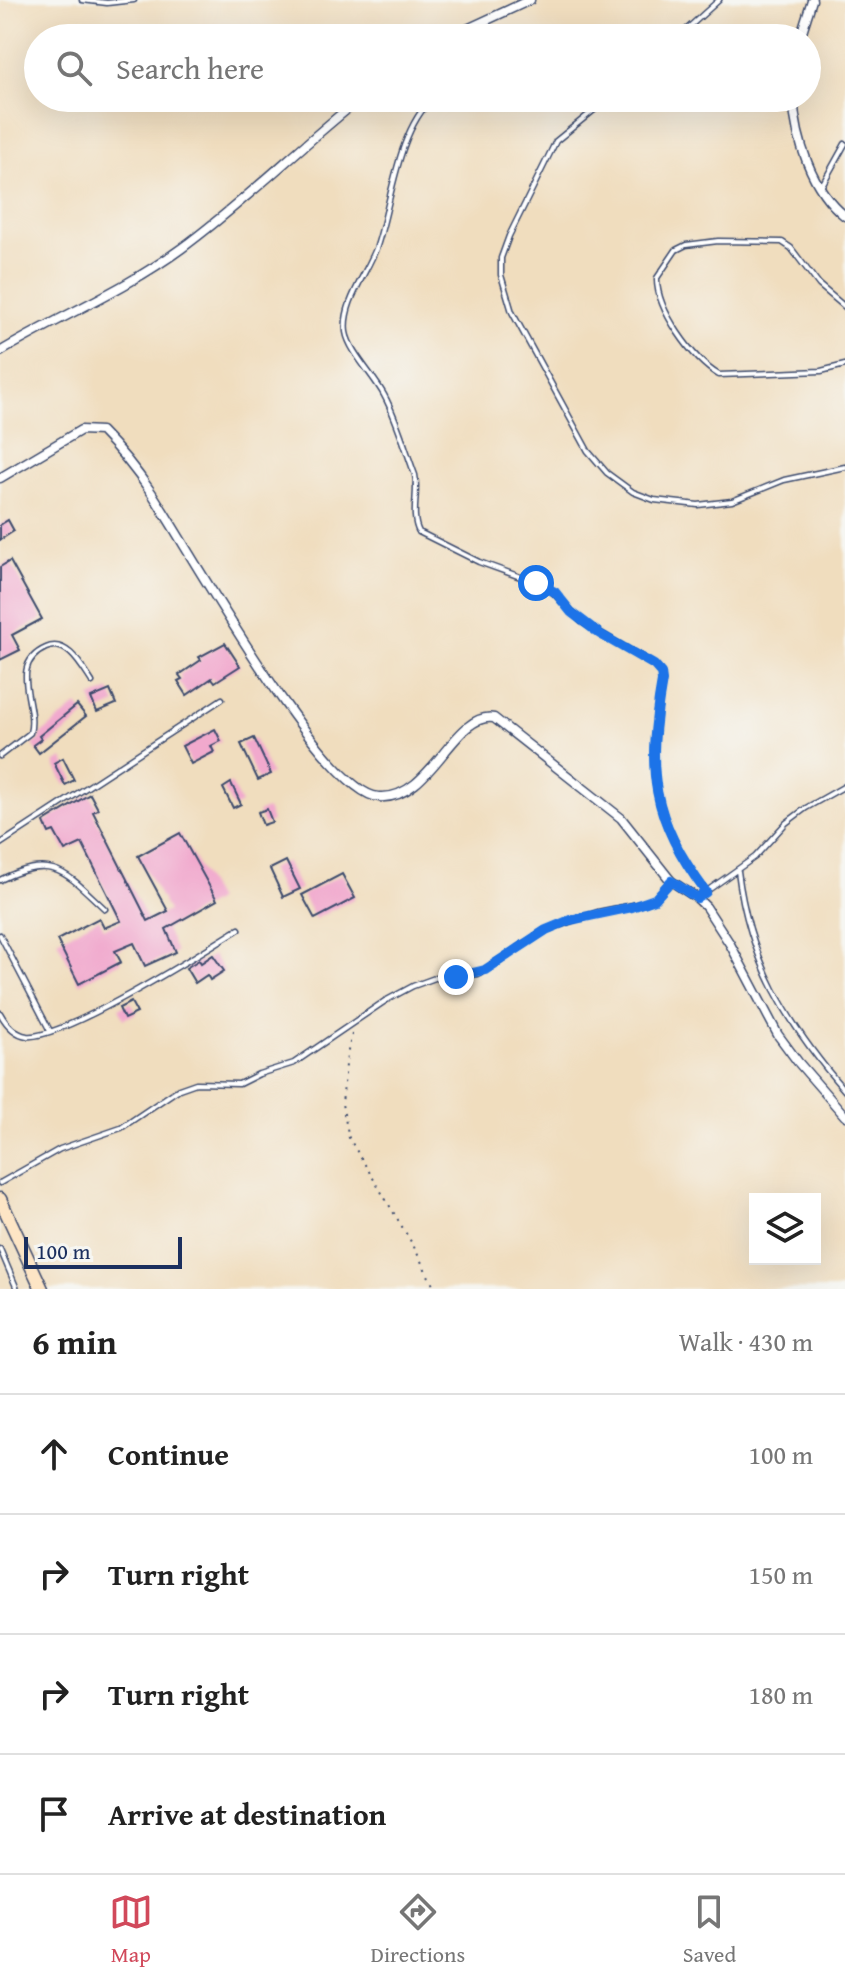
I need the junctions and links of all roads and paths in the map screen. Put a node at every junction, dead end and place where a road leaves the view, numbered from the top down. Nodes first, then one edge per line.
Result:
1 (82, 0) edge
2 (134, 0) edge
3 (530, 0) edge
4 (719, 0) edge
5 (812, 0) edge
6 (479, 24) edge
7 (692, 24) edge
8 (804, 24) edge
9 (345, 112) edge
10 (421, 112) edge
11 (592, 112) edge
12 (795, 112) edge
13 (845, 144) edge
14 (821, 188) junction
15 (845, 216) edge
16 (845, 307) edge
17 (0, 352) edge
18 (845, 365) edge
19 (845, 467) edge
20 (0, 478) edge
21 (92, 682) dead end
22 (222, 699) dead end
23 (0, 756) edge
24 (845, 786) edge
25 (0, 844) edge
26 (738, 871) junction
27 (0, 880) edge
28 (671, 881) junction
29 (706, 892) junction
30 (697, 898) junction
31 (105, 909) dead end
32 (239, 929) dead end
33 (0, 935) edge
34 (0, 1013) edge
35 (355, 1021) junction
36 (50, 1031) junction
37 (845, 1091) edge
38 (845, 1116) edge
39 (0, 1183) edge
40 (0, 1199) edge
41 (0, 1221) edge
42 (15, 1231) junction
43 (0, 1249) edge
44 (17, 1289) edge
45 (42, 1289) edge
46 (435, 1289) edge

1 - 2 lane
3 - 6 street
4 - 7 lane
5 - 8 street
9 - 17 street
10 - 29 lane
11 - 19 lane
12 - 14 street
13 - 14 lane
14 - 15 street
16 - 18 lane
20 - 28 street
21 - 23 lane
22 - 25 lane
24 - 26 lane
26 - 29 lane
26 - 37 lane
27 - 31 lane
28 - 30 street
28 - 35 lane
29 - 30 lane
30 - 38 street
32 - 36 lane
33 - 36 lane
34 - 36 lane
35 - 39 lane
35 - 46 path
40 - 42 street
41 - 42 street
42 - 45 street
43 - 44 lane

